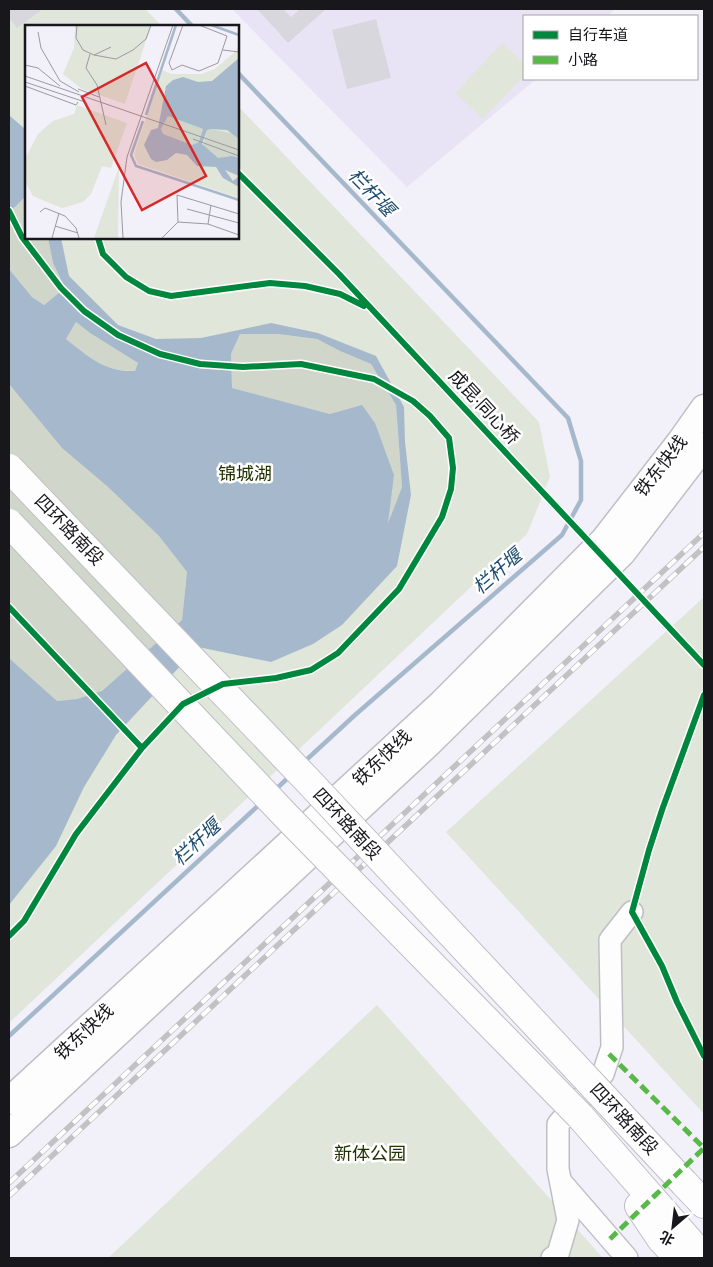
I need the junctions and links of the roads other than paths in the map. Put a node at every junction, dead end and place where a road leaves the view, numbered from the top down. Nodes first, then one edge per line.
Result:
1 (704, 408) edge
2 (704, 446) edge
3 (9, 467) edge
4 (9, 523) edge
5 (632, 912) dead end
6 (9, 1101) edge
7 (580, 1116) junction
8 (9, 1134) edge
9 (561, 1182) junction
10 (704, 1204) edge
11 (552, 1258) edge
12 (627, 1258) edge
13 (679, 1258) edge
14 (704, 1258) edge

1 - 6 main road, 铁东快线
2 - 8 main road, 铁东快线
3 - 10 highway, 四环路南段, bridge
4 - 7 highway, 四环路南段, bridge
5 - 9 street
7 - 13 highway
7 - 14 highway, 四环路南段
9 - 11 street
9 - 12 street

